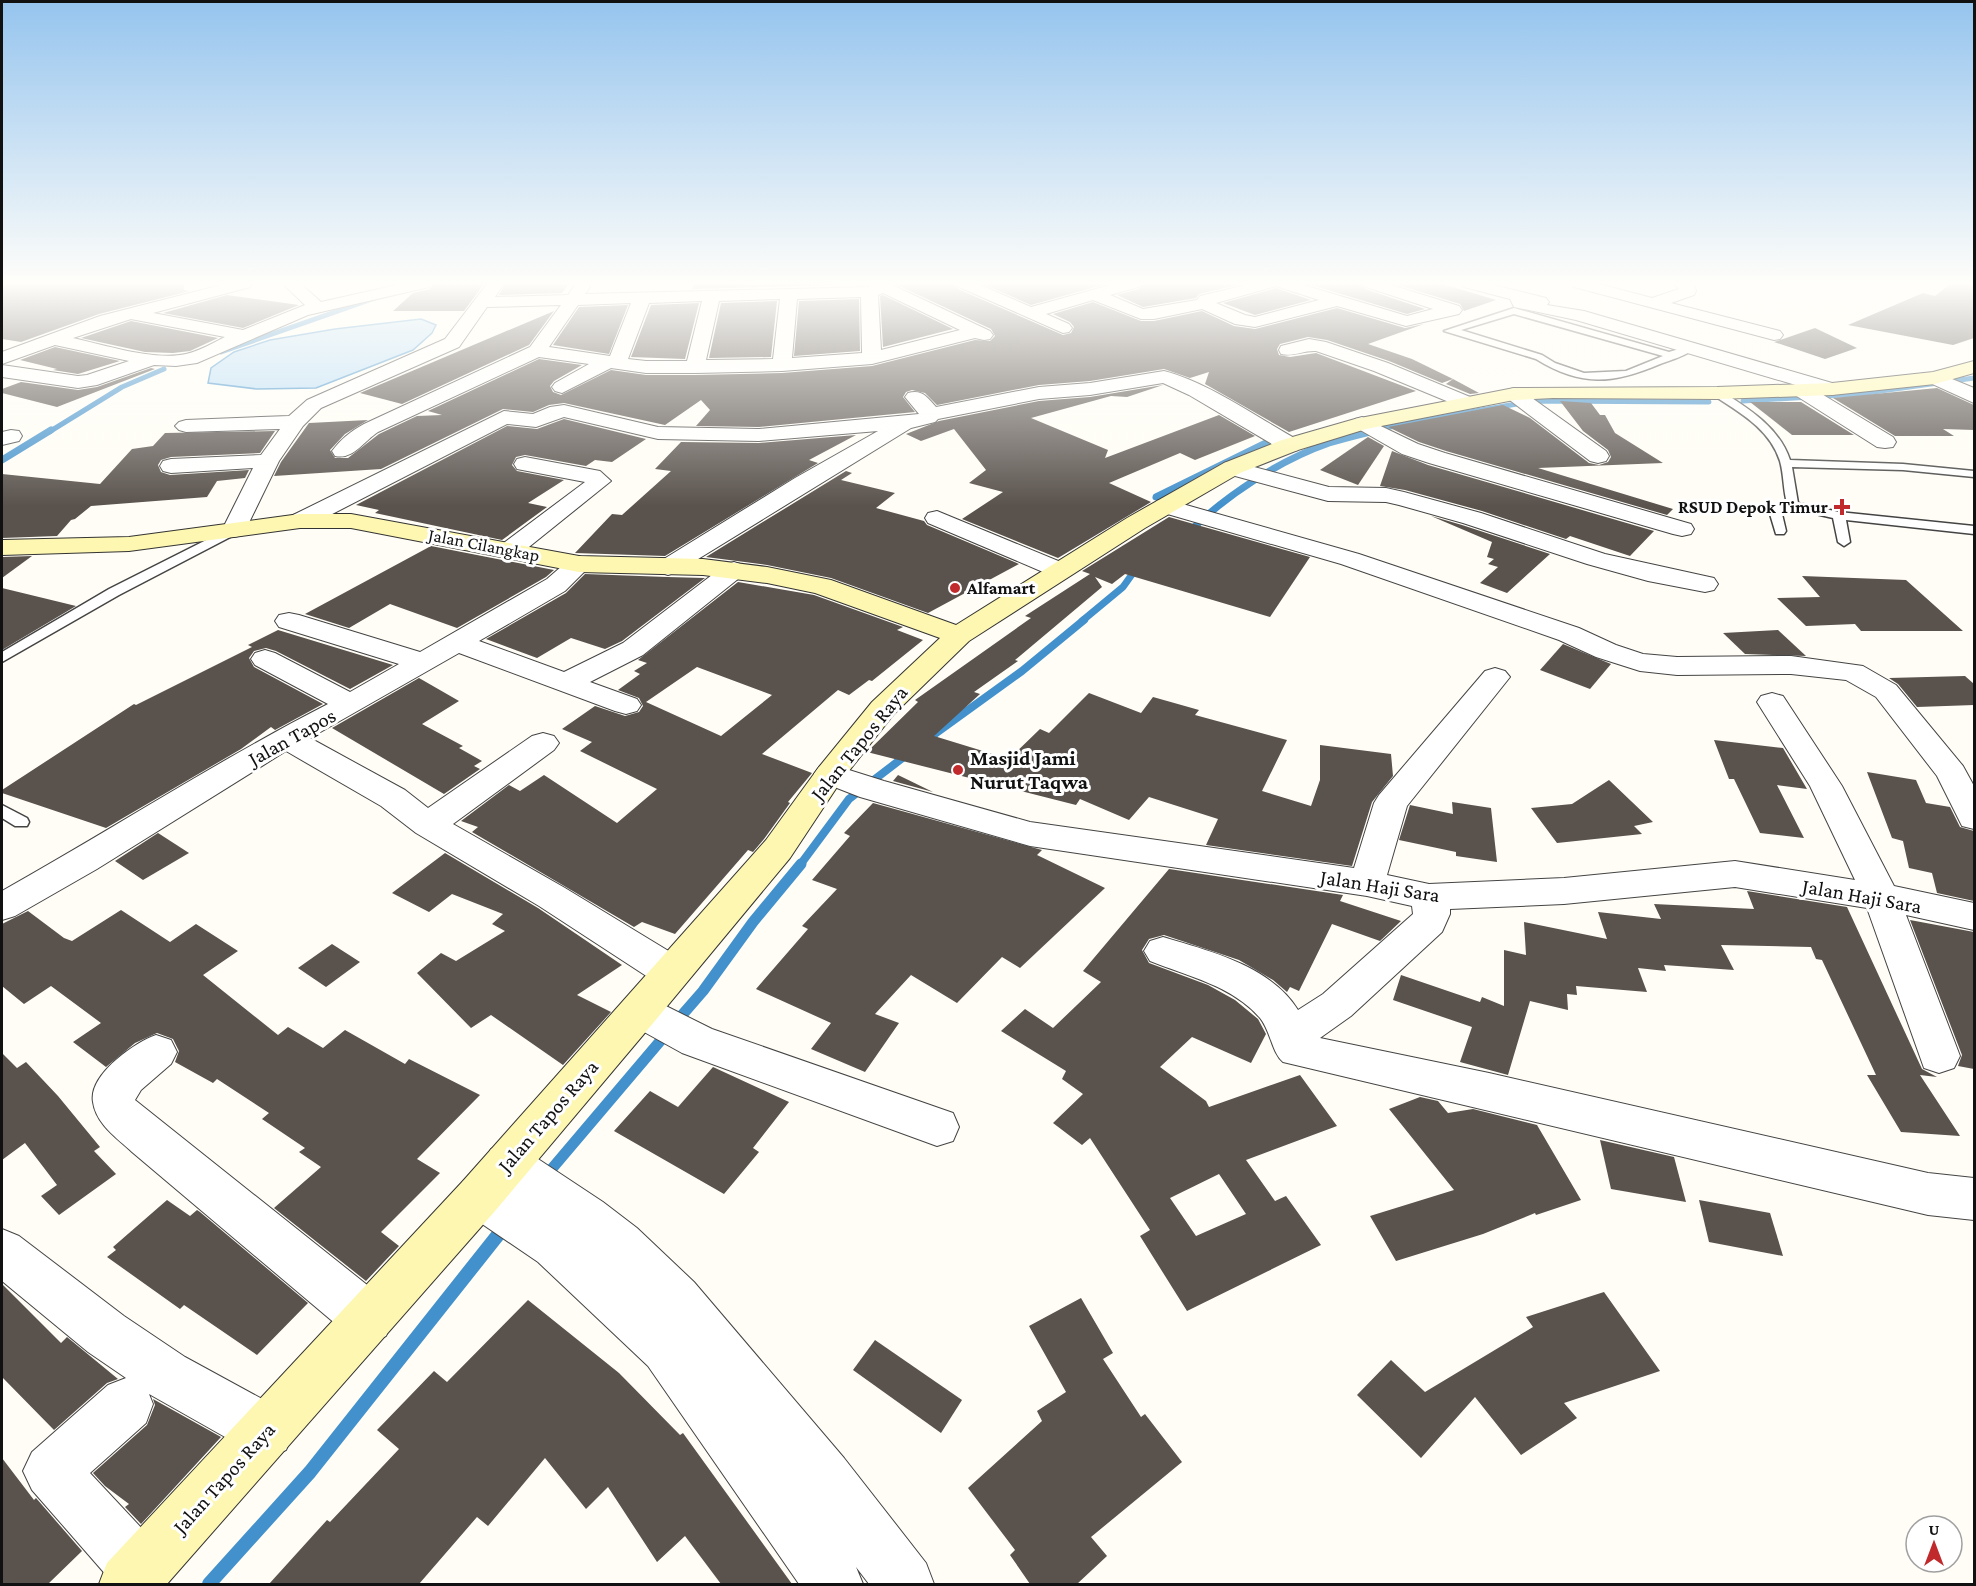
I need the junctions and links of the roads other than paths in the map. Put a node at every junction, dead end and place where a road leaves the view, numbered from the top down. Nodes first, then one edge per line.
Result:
1 (149, 358) edge
2 (192, 358) edge
3 (417, 358) edge
4 (522, 358) edge
5 (585, 358) edge
6 (614, 358) edge
7 (697, 358) edge
8 (783, 358) edge
9 (872, 358) edge
10 (1354, 358) edge
11 (1541, 358) edge
12 (1664, 358) edge
13 (1715, 358) edge
14 (154, 359) junction
15 (612, 362) junction
16 (782, 365) junction
17 (695, 367) junction
18 (1974, 367) edge
19 (2, 371) edge
20 (1589, 375) junction
21 (1939, 379) junction
22 (562, 387) dead end
23 (1610, 393) junction
24 (1717, 393) junction
25 (1817, 394) junction
26 (1970, 394) edge
27 (915, 398) dead end
28 (1522, 399) junction
29 (1468, 403) junction
30 (931, 414) junction
31 (295, 422) junction
32 (909, 422) junction
33 (186, 426) dead end
34 (1371, 428) junction
35 (1885, 442) dead end
36 (1290, 445) junction
37 (343, 451) dead end
38 (1598, 456) dead end
39 (268, 461) junction
40 (1786, 463) junction
41 (525, 464) dead end
42 (171, 466) dead end
43 (1250, 473) junction
44 (1974, 474) edge
45 (1793, 505) junction
46 (1165, 506) junction
47 (1839, 516) junction
48 (937, 518) dead end
49 (300, 521) junction
50 (1682, 529) dead end
51 (234, 530) junction
52 (1974, 530) edge
53 (1780, 531) dead end
54 (1844, 542) dead end
55 (2, 547) edge
56 (510, 550) junction
57 (579, 564) junction
58 (668, 567) junction
59 (734, 570) junction
60 (1059, 570) junction
61 (1705, 584) dead end
62 (289, 621) dead end
63 (959, 635) junction
64 (458, 643) junction
65 (2, 658) edge
66 (265, 659) dead end
67 (423, 662) junction
68 (1495, 677) dead end
69 (567, 682) junction
70 (1772, 702) dead end
71 (351, 704) junction
72 (626, 705) dead end
73 (286, 738) junction
74 (543, 743) dead end
75 (850, 781) junction
76 (2, 811) edge
77 (1974, 818) edge
78 (21, 822) dead end
79 (428, 825) junction
80 (1367, 883) junction
81 (1429, 897) junction
82 (1881, 897) junction
83 (2, 907) edge
84 (1974, 916) edge
85 (1163, 951) dead end
86 (671, 972) junction
87 (668, 1025) junction
88 (1292, 1035) junction
89 (156, 1052) dead end
90 (1940, 1056) dead end
91 (937, 1127) dead end
92 (1974, 1199) edge
93 (531, 1205) junction
94 (2, 1252) edge
95 (640, 1293) junction
96 (368, 1318) junction
97 (127, 1404) dead end
98 (267, 1431) junction
99 (135, 1578) edge
100 (834, 1584) edge
101 (905, 1584) edge

1 - 14 street
2 - 14 street
3 - 31 street
4 - 37 street
5 - 15 street
6 - 15 street
7 - 17 street
8 - 16 street
9 - 16 street
10 - 29 street
11 - 20 lane
12 - 20 lane
13 - 25 street
14 - 19 street
15 - 17 street
15 - 22 street
16 - 17 street
18 - 21 main road, Jalan Tapos Raya
20 - 23 lane
21 - 25 main road, Jalan Tapos Raya
21 - 26 street
23 - 24 main road, Jalan Tapos Raya
23 - 28 main road, Jalan Tapos Raya
24 - 25 main road, Jalan Tapos Raya
24 - 40 lane
25 - 35 street
27 - 30 street
28 - 29 main road, Jalan Tapos Raya
28 - 38 street
29 - 34 main road, Jalan Tapos Raya
30 - 32 street
30 - 36 street
31 - 33 street
31 - 39 street
32 - 49 street
32 - 58 street
34 - 36 main road, Jalan Tapos Raya
34 - 50 street
36 - 43 main road, Jalan Tapos Raya
39 - 42 street
39 - 51 street
40 - 44 lane
40 - 45 lane
41 - 56 street
43 - 46 main road, Jalan Tapos Raya
43 - 61 street
45 - 47 lane
45 - 53 lane
46 - 60 main road, Jalan Tapos Raya
46 - 77 street
47 - 52 lane
47 - 54 lane
48 - 60 street
49 - 51 main road, Jalan Cilangkap
49 - 56 main road, Jalan Cilangkap
51 - 55 main road, Jalan Cilangkap
51 - 65 lane
56 - 57 main road, Jalan Cilangkap
57 - 58 main road, Jalan Cilangkap
57 - 64 street, Jalan Tapos
58 - 59 main road, Jalan Cilangkap
59 - 63 main road, Jalan Cilangkap
59 - 69 street
60 - 63 main road, Jalan Tapos Raya
62 - 67 street
63 - 75 main road, Jalan Tapos Raya
64 - 67 street, Jalan Tapos
64 - 69 street
66 - 71 street
67 - 71 street, Jalan Tapos
68 - 80 street
69 - 72 street
70 - 82 street
71 - 73 street, Jalan Tapos
73 - 79 street
73 - 83 street, Jalan Tapos
74 - 79 street
75 - 80 street, Jalan Haji Sara
75 - 86 main road, Jalan Tapos Raya
76 - 78 lane
79 - 86 street
80 - 81 street, Jalan Haji Sara
81 - 82 street, Jalan Haji Sara
81 - 88 street
82 - 84 street, Jalan Haji Sara
82 - 90 street
85 - 88 street
86 - 87 main road, Jalan Tapos Raya
87 - 91 street
87 - 93 main road, Jalan Tapos Raya
88 - 92 street
89 - 96 street
93 - 95 street
93 - 96 main road, Jalan Tapos Raya
94 - 98 street
95 - 100 street
95 - 101 street
96 - 98 main road, Jalan Tapos Raya
97 - 99 street
98 - 99 main road, Jalan Tapos Raya

